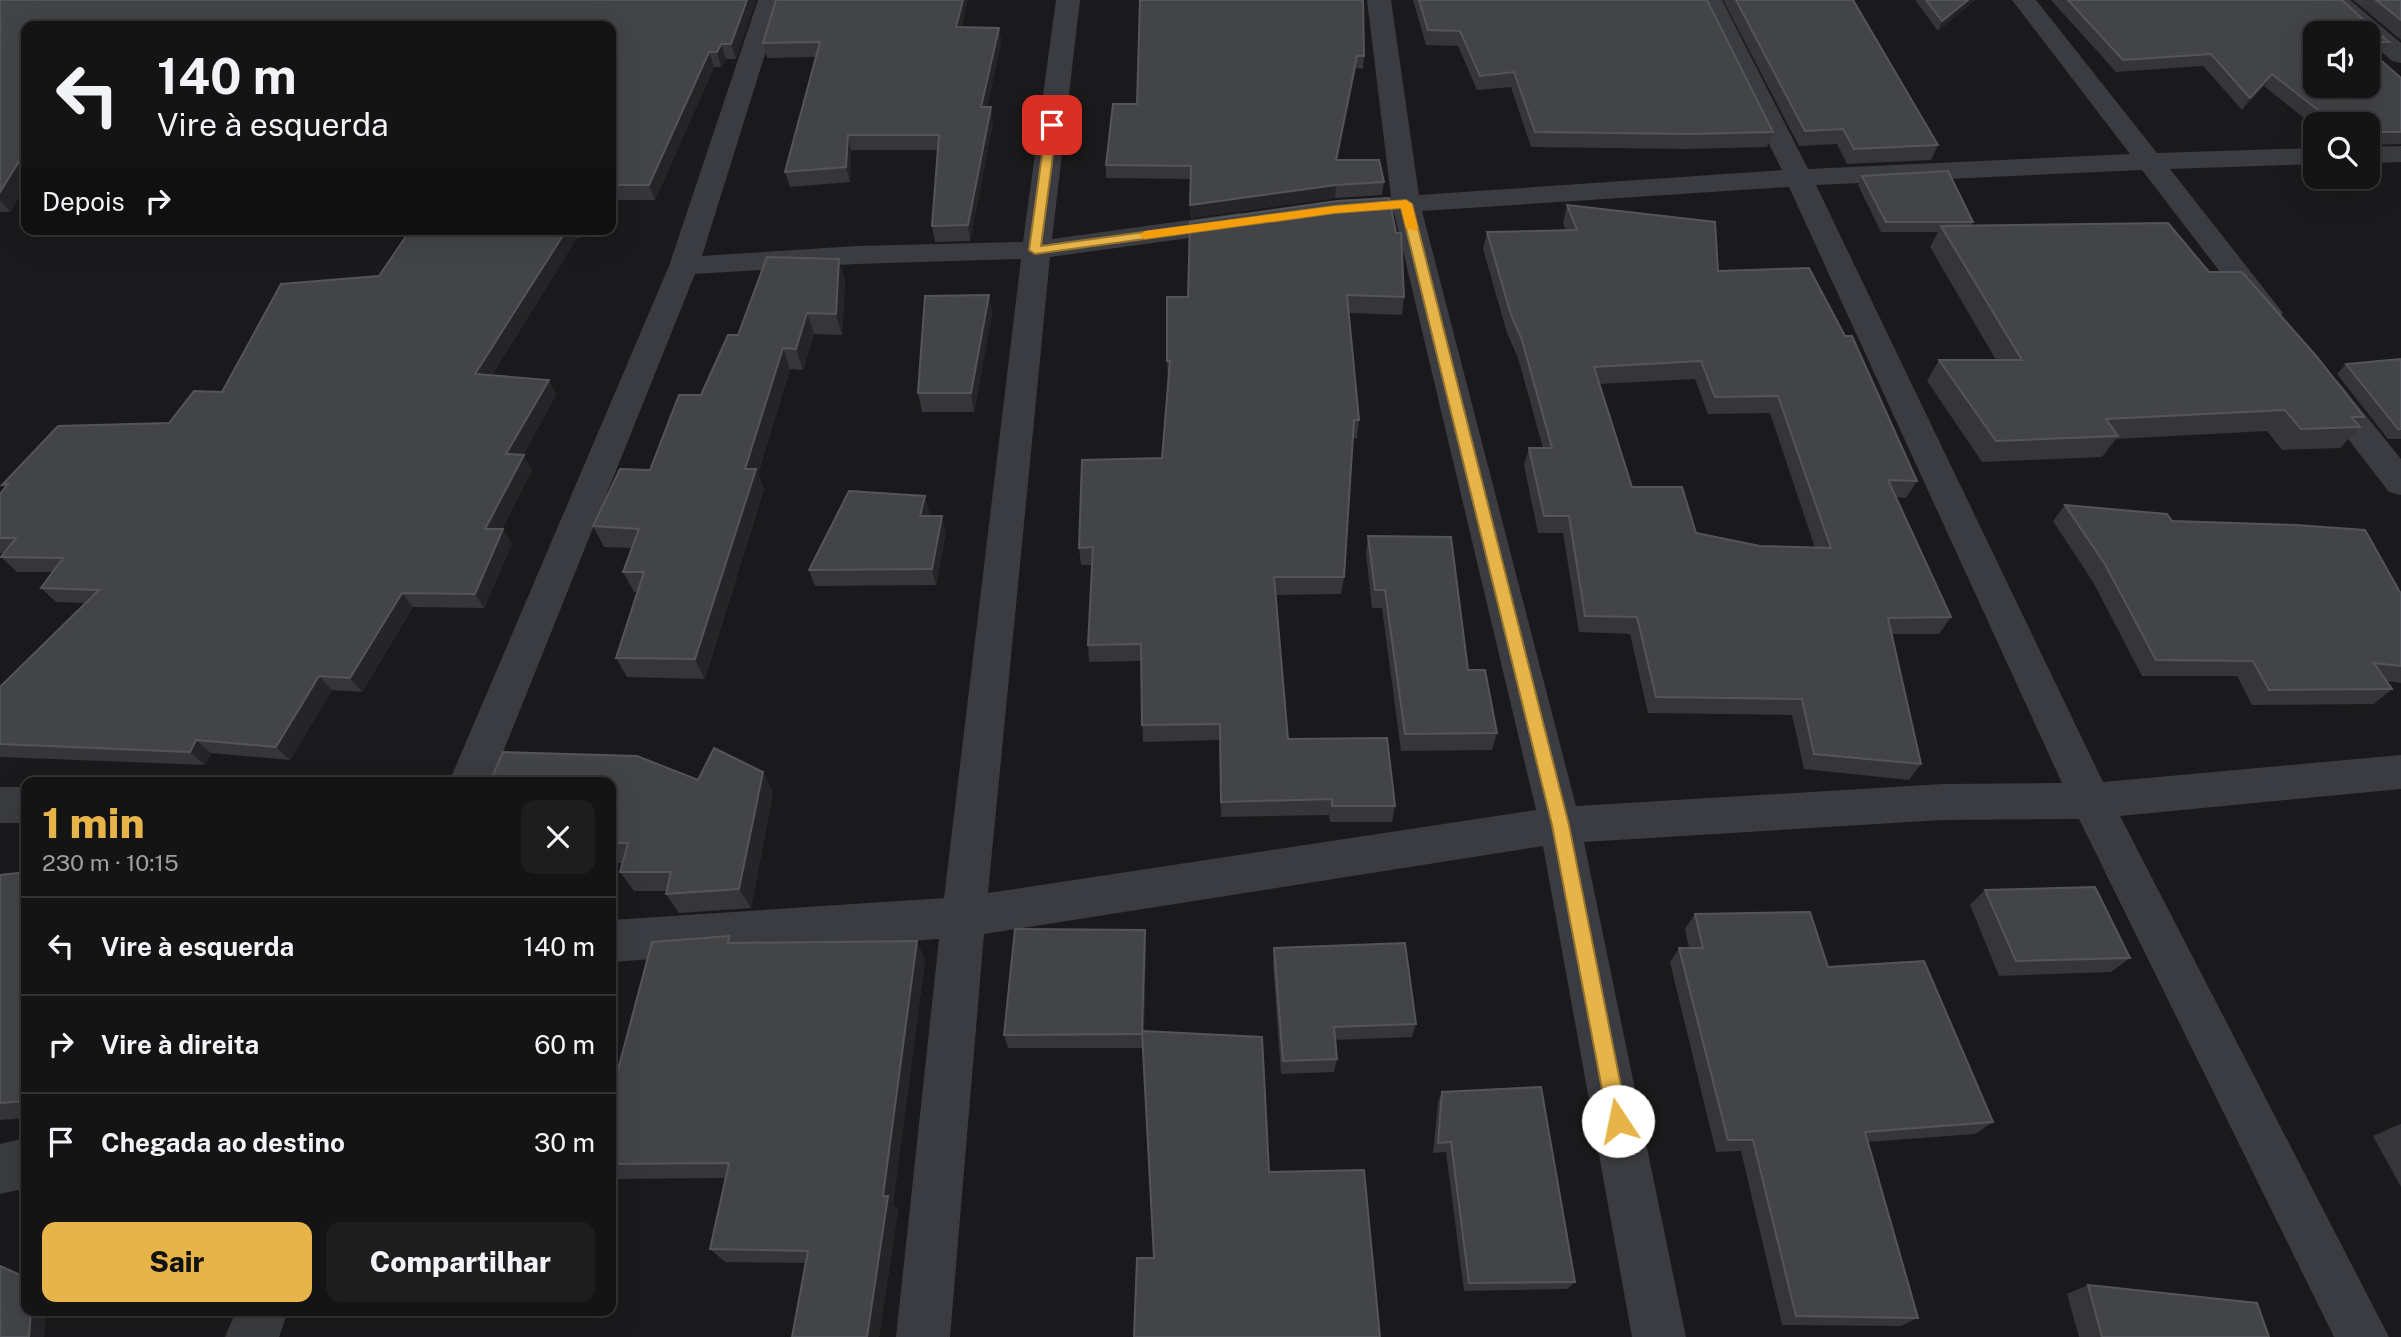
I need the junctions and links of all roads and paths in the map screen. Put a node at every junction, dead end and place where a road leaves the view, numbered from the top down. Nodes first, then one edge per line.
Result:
1 (771, 0) edge
2 (1068, 0) edge
3 (1379, 0) edge
4 (1710, 0) edge
5 (2024, 0) edge
6 (2336, 0) edge
7 (2401, 56) edge
8 (2401, 154) edge
9 (2380, 155) edge
10 (2303, 156) edge
11 (2147, 160) junction
12 (1799, 178) junction
13 (1406, 204) junction
14 (1308, 213) edge
15 (1267, 218) edge
16 (1035, 250) junction
17 (684, 266) junction
18 (2282, 332) edge
19 (2308, 365) edge
20 (2401, 483) edge
21 (2401, 772) edge
22 (472, 777) edge
23 (2091, 801) junction
24 (0, 805) edge
25 (21, 805) edge
26 (1560, 825) junction
27 (962, 918) junction
28 (616, 941) edge
29 (21, 1164) edge
30 (0, 1169) edge
31 (260, 1316) edge
32 (252, 1337) edge
33 (923, 1337) edge
34 (1659, 1337) edge
35 (2362, 1337) edge

1 - 17 street
2 - 16 street
3 - 13 street
4 - 12 street
5 - 11 street
6 - 7 street
8 - 9 street
10 - 11 street
11 - 12 street
11 - 18 street
12 - 13 street
12 - 23 street
13 - 14 street
13 - 26 street
15 - 16 street
16 - 17 street
16 - 27 street
17 - 22 street
19 - 20 street
21 - 23 street
23 - 26 street
23 - 35 street
24 - 25 street
26 - 27 street
26 - 34 street
27 - 28 street
27 - 33 street
29 - 30 street
31 - 32 street

